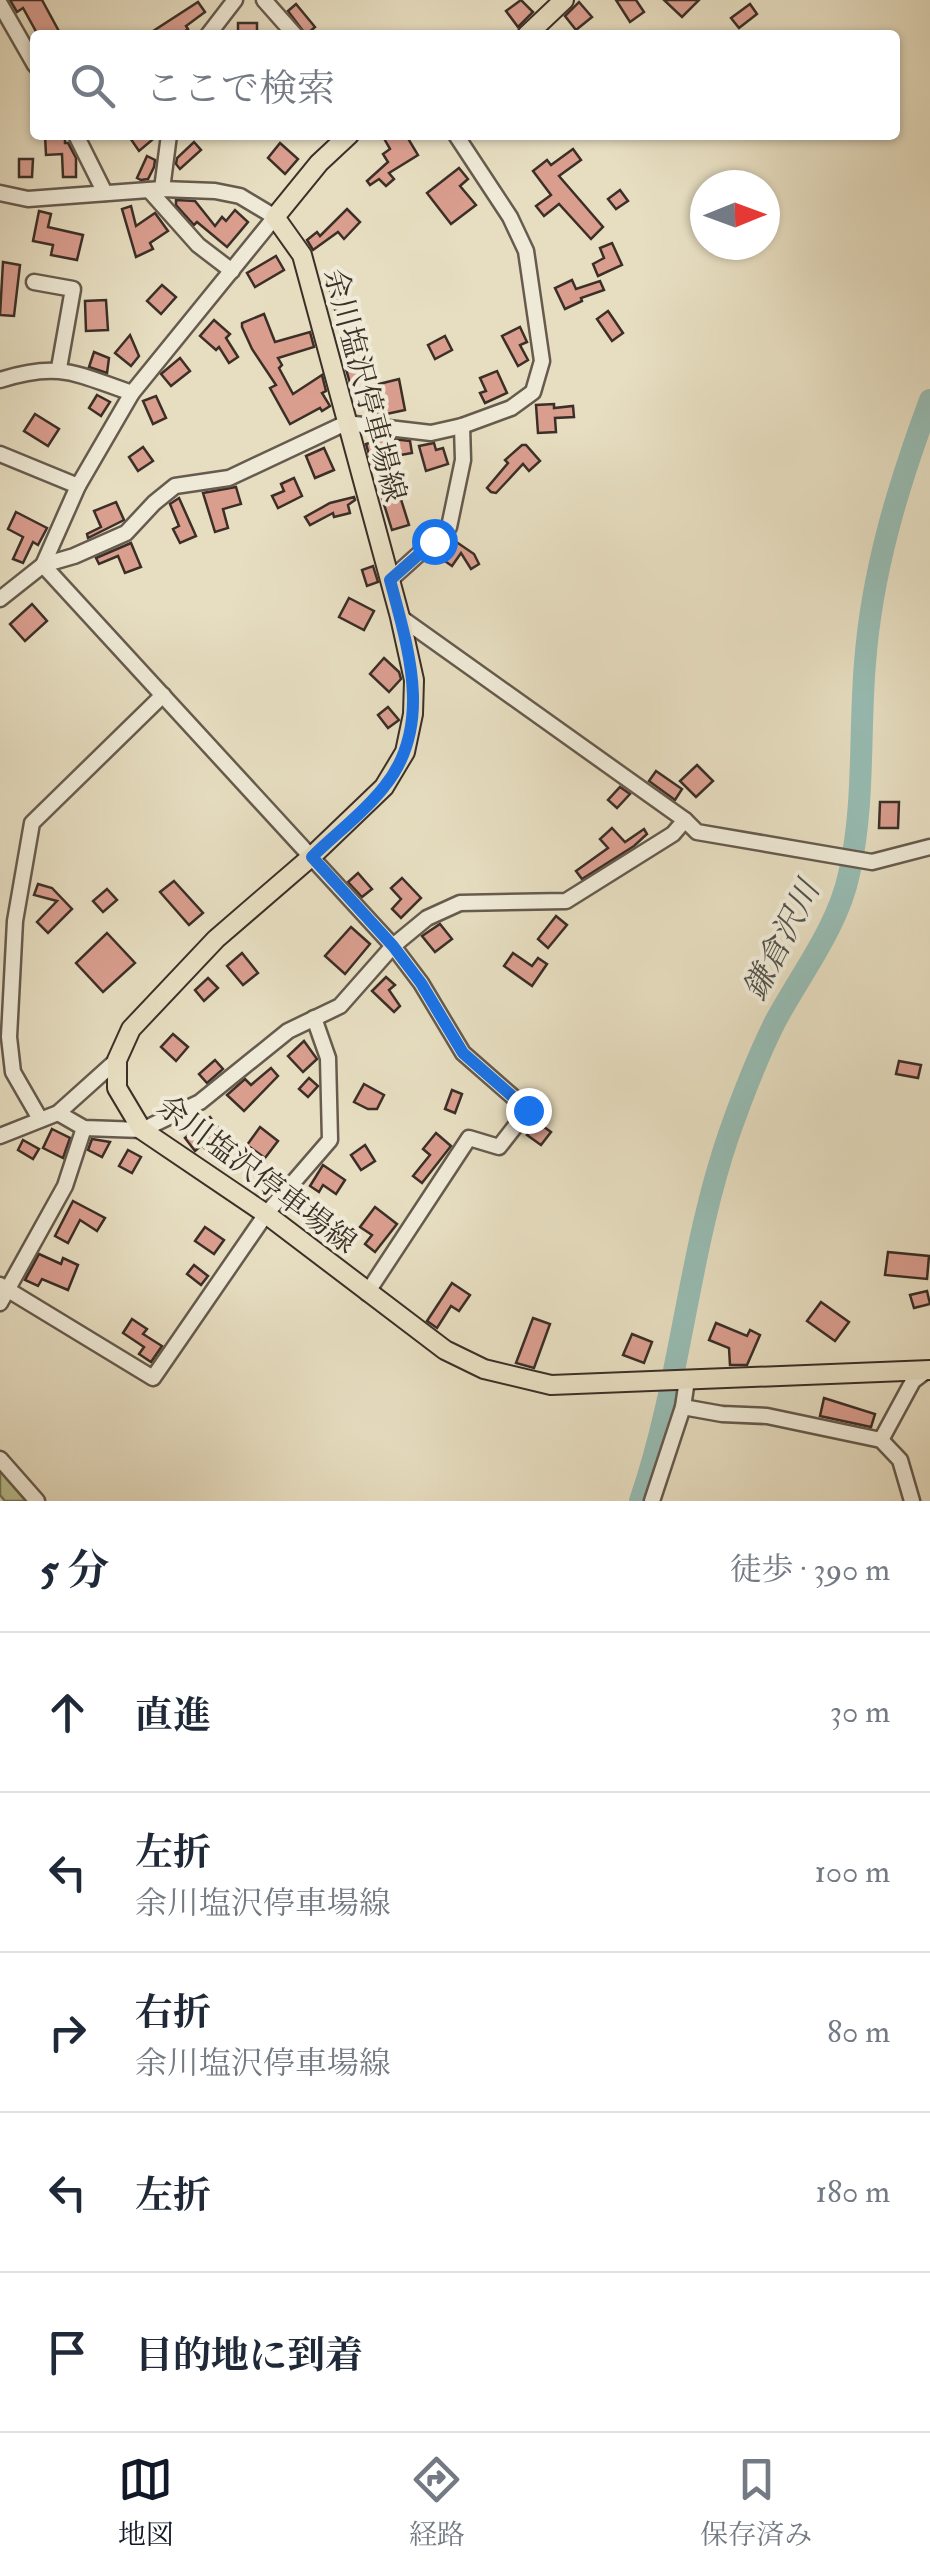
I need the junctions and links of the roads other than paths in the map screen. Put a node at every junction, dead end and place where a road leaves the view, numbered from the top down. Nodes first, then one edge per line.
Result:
1 (235, 0) edge
2 (264, 0) edge
3 (563, 0) edge
4 (0, 4) edge
5 (212, 30) edge
6 (290, 30) edge
7 (533, 30) edge
8 (30, 55) edge
9 (79, 140) edge
10 (168, 140) edge
11 (343, 140) edge
12 (459, 140) edge
13 (155, 189) junction
14 (0, 193) edge
15 (106, 193) junction
16 (276, 218) junction
17 (232, 271) junction
18 (34, 282) dead end
19 (59, 368) junction
20 (0, 380) edge
21 (132, 392) junction
22 (346, 423) junction
23 (462, 426) junction
24 (0, 454) edge
25 (78, 486) junction
26 (43, 565) junction
27 (390, 580) junction
28 (0, 599) edge
29 (400, 618) junction
30 (163, 695) junction
31 (685, 820) junction
32 (930, 847) edge
33 (312, 857) junction
34 (393, 946) junction
35 (314, 1018) junction
36 (5, 1034) edge
37 (117, 1060) junction
38 (58, 1113) junction
39 (40, 1119) junction
40 (84, 1128) junction
41 (142, 1130) junction
42 (0, 1136) edge
43 (266, 1214) junction
44 (3, 1293) edge
45 (367, 1293) junction
46 (929, 1369) edge
47 (687, 1380) junction
48 (683, 1407) junction
49 (880, 1440) junction
50 (0, 1459) edge
51 (37, 1501) edge
52 (652, 1501) edge
53 (912, 1501) edge

1 - 5 street
2 - 6 street
3 - 7 main road
4 - 8 street
9 - 15 street
10 - 13 street
11 - 16 main road
12 - 23 street
13 - 15 street
13 - 16 street
13 - 17 street
14 - 15 street
16 - 17 street
16 - 22 main road, 余川塩沢停車場線
17 - 21 street
18 - 19 street
19 - 20 street
19 - 21 street
21 - 25 street
22 - 23 street
22 - 26 street
22 - 27 main road, 余川塩沢停車場線
23 - 27 street
24 - 25 street
25 - 26 street
26 - 28 street
26 - 30 street
27 - 29 main road, 余川塩沢停車場線
29 - 31 street
29 - 33 main road, 余川塩沢停車場線
30 - 33 street
30 - 36 street
31 - 32 street
31 - 34 street
33 - 34 street
33 - 37 main road, 余川塩沢停車場線
34 - 35 street
34 - 45 street
35 - 41 street
35 - 43 street
36 - 39 street
37 - 38 street
37 - 41 main road, 余川塩沢停車場線
38 - 39 street
38 - 40 street
39 - 42 street
40 - 41 street
40 - 44 street
41 - 43 main road, 余川塩沢停車場線
43 - 44 street
43 - 45 main road, 余川塩沢停車場線
45 - 47 main road, 余川塩沢停車場線
46 - 47 main road, 余川塩沢停車場線
46 - 49 street
47 - 48 street
48 - 49 street
48 - 52 street
49 - 53 street
50 - 51 street

